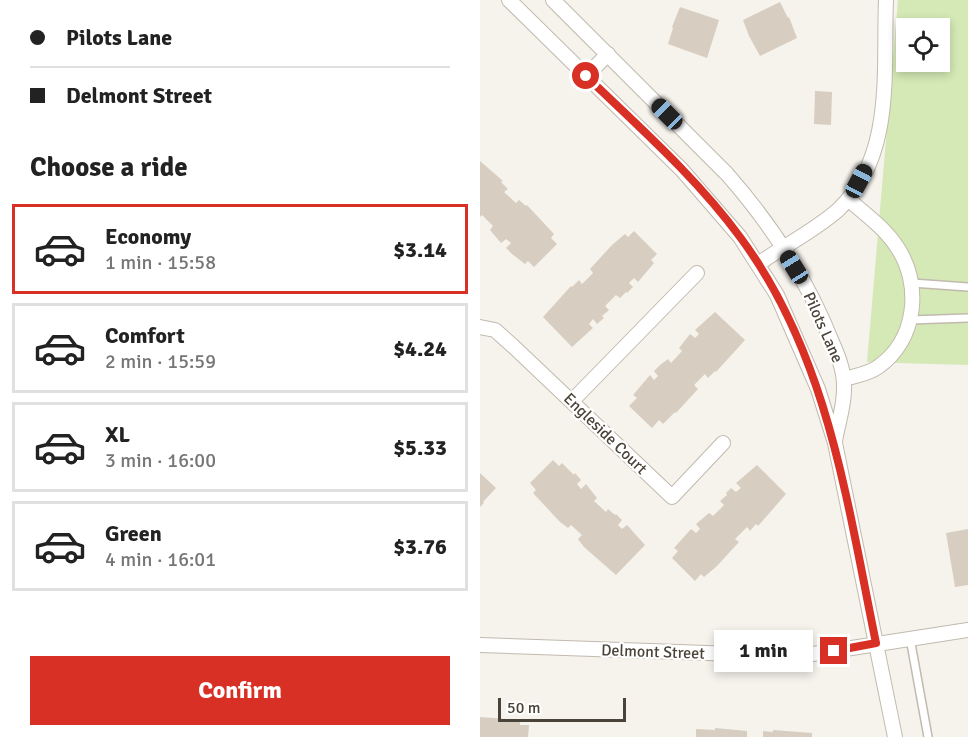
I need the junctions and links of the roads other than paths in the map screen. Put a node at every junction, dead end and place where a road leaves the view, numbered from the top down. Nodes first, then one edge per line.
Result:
1 (509, 0) edge
2 (553, 0) edge
3 (886, 0) edge
4 (608, 54) junction
5 (586, 76) junction
6 (848, 199) junction
7 (782, 248) junction
8 (758, 264) junction
9 (697, 273) dead end
10 (912, 284) junction
11 (968, 287) edge
12 (968, 318) edge
13 (910, 320) junction
14 (480, 327) edge
15 (844, 379) junction
16 (572, 401) junction
17 (723, 443) dead end
18 (835, 443) junction
19 (968, 630) edge
20 (909, 638) junction
21 (876, 643) junction
22 (480, 645) edge
23 (895, 737) edge
24 (928, 737) edge

1 - 5 street, Pilots Lane
2 - 4 street, Pilots Lane
3 - 6 street
4 - 5 street
4 - 7 street, Pilots Lane
5 - 8 street, Pilots Lane
6 - 7 street
6 - 10 street
7 - 8 street
7 - 15 street, Pilots Lane
8 - 18 street, Pilots Lane
9 - 16 street
10 - 11 lane
10 - 13 street
12 - 13 lane
13 - 15 street
14 - 16 street, Engleside Court
15 - 18 street, Pilots Lane
16 - 17 street, Engleside Court
18 - 21 street
19 - 20 street, Delmont Street
20 - 21 street, Delmont Street
20 - 24 lane
21 - 22 street, Delmont Street
21 - 23 street

